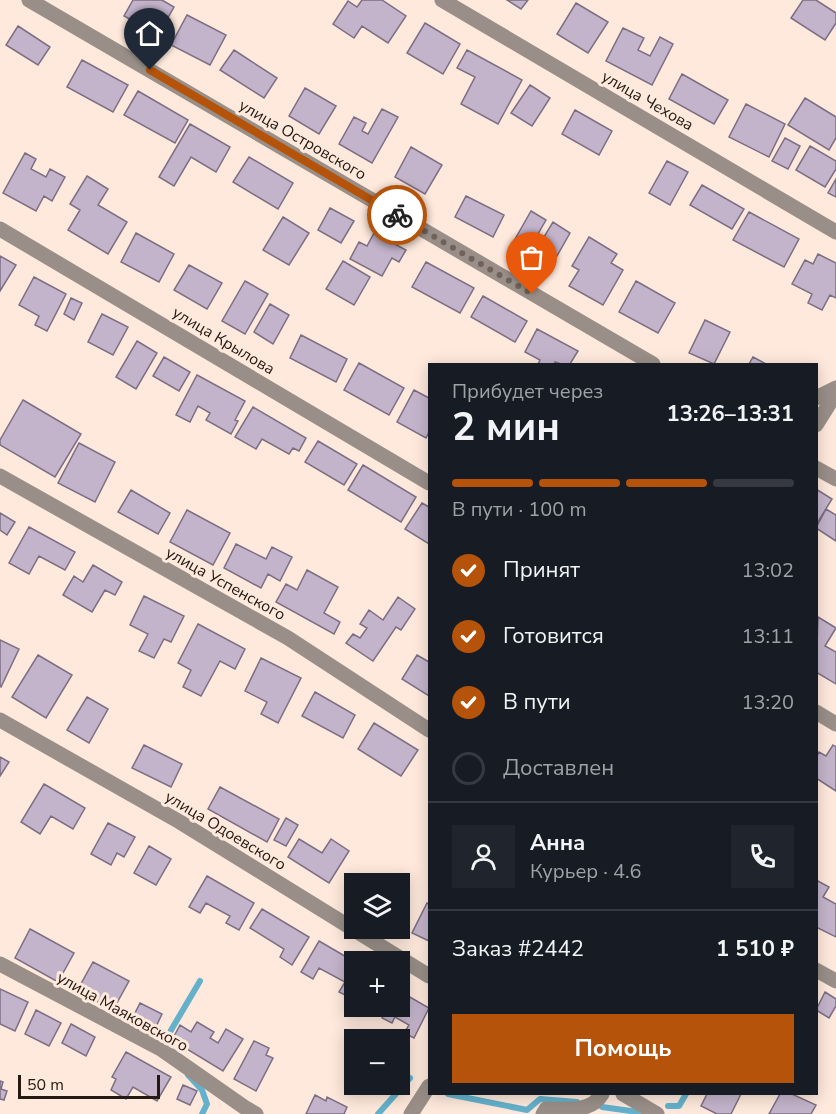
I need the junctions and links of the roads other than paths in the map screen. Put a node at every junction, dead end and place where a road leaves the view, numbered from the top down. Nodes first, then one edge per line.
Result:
1 (29, 0) edge
2 (442, 0) edge
3 (0, 229) edge
4 (836, 232) edge
5 (651, 363) edge
6 (836, 390) edge
7 (818, 397) edge
8 (818, 422) edge
9 (818, 469) edge
10 (0, 476) edge
11 (836, 479) edge
12 (428, 482) edge
13 (818, 713) edge
14 (0, 720) edge
15 (836, 723) edge
16 (428, 729) edge
17 (0, 964) edge
18 (818, 971) edge
19 (428, 975) edge
20 (836, 981) edge
21 (428, 1088) edge
22 (602, 1095) edge
23 (625, 1095) edge
24 (256, 1114) edge
25 (411, 1114) edge
26 (543, 1114) edge
27 (657, 1114) edge

1 - 5 street, улица Островского
2 - 4 street, улица Чехова
3 - 12 street, улица Крылова
6 - 7 street
6 - 8 street
9 - 11 street
10 - 16 street, улица Успенского
13 - 15 street
14 - 19 street, улица Одоевского
17 - 24 street, улица Маяковского
18 - 20 street
21 - 25 street
22 - 26 street
23 - 27 street

